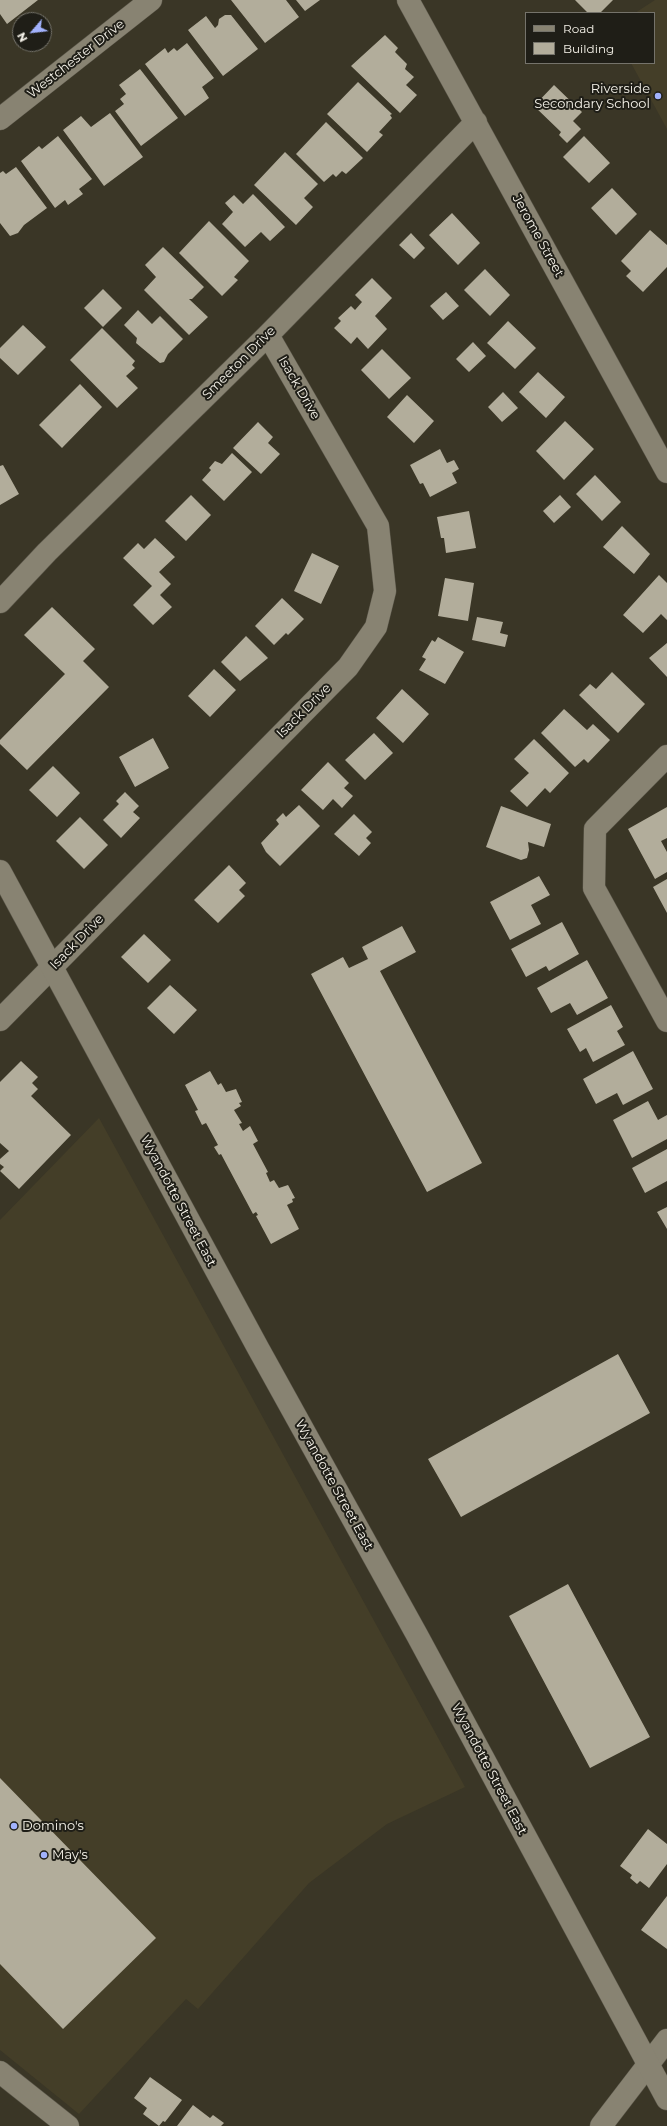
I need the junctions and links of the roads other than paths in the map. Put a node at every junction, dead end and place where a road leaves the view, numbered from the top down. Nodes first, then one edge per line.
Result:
1 (151, 0) edge
2 (408, 0) edge
3 (0, 119) edge
4 (476, 122) junction
5 (268, 335) junction
6 (667, 472) edge
7 (0, 602) edge
8 (667, 756) edge
9 (0, 871) edge
10 (52, 967) junction
11 (0, 1020) edge
12 (667, 1021) edge
13 (667, 2040) edge
14 (649, 2065) junction
15 (0, 2072) edge
16 (667, 2099) edge
17 (68, 2126) edge
18 (601, 2126) edge

1 - 3 street, Westchester Drive
2 - 4 street, Jerome Street
4 - 5 street, Smeeton Drive
4 - 6 street, Jerome Street
5 - 7 street, Smeeton Drive
5 - 10 street, Isack Drive
8 - 12 street
9 - 10 street, Wyandotte Street East
10 - 11 street, Isack Drive
10 - 14 street, Wyandotte Street East
13 - 14 street
14 - 16 street, Wyandotte Street East
14 - 18 street
15 - 17 street

